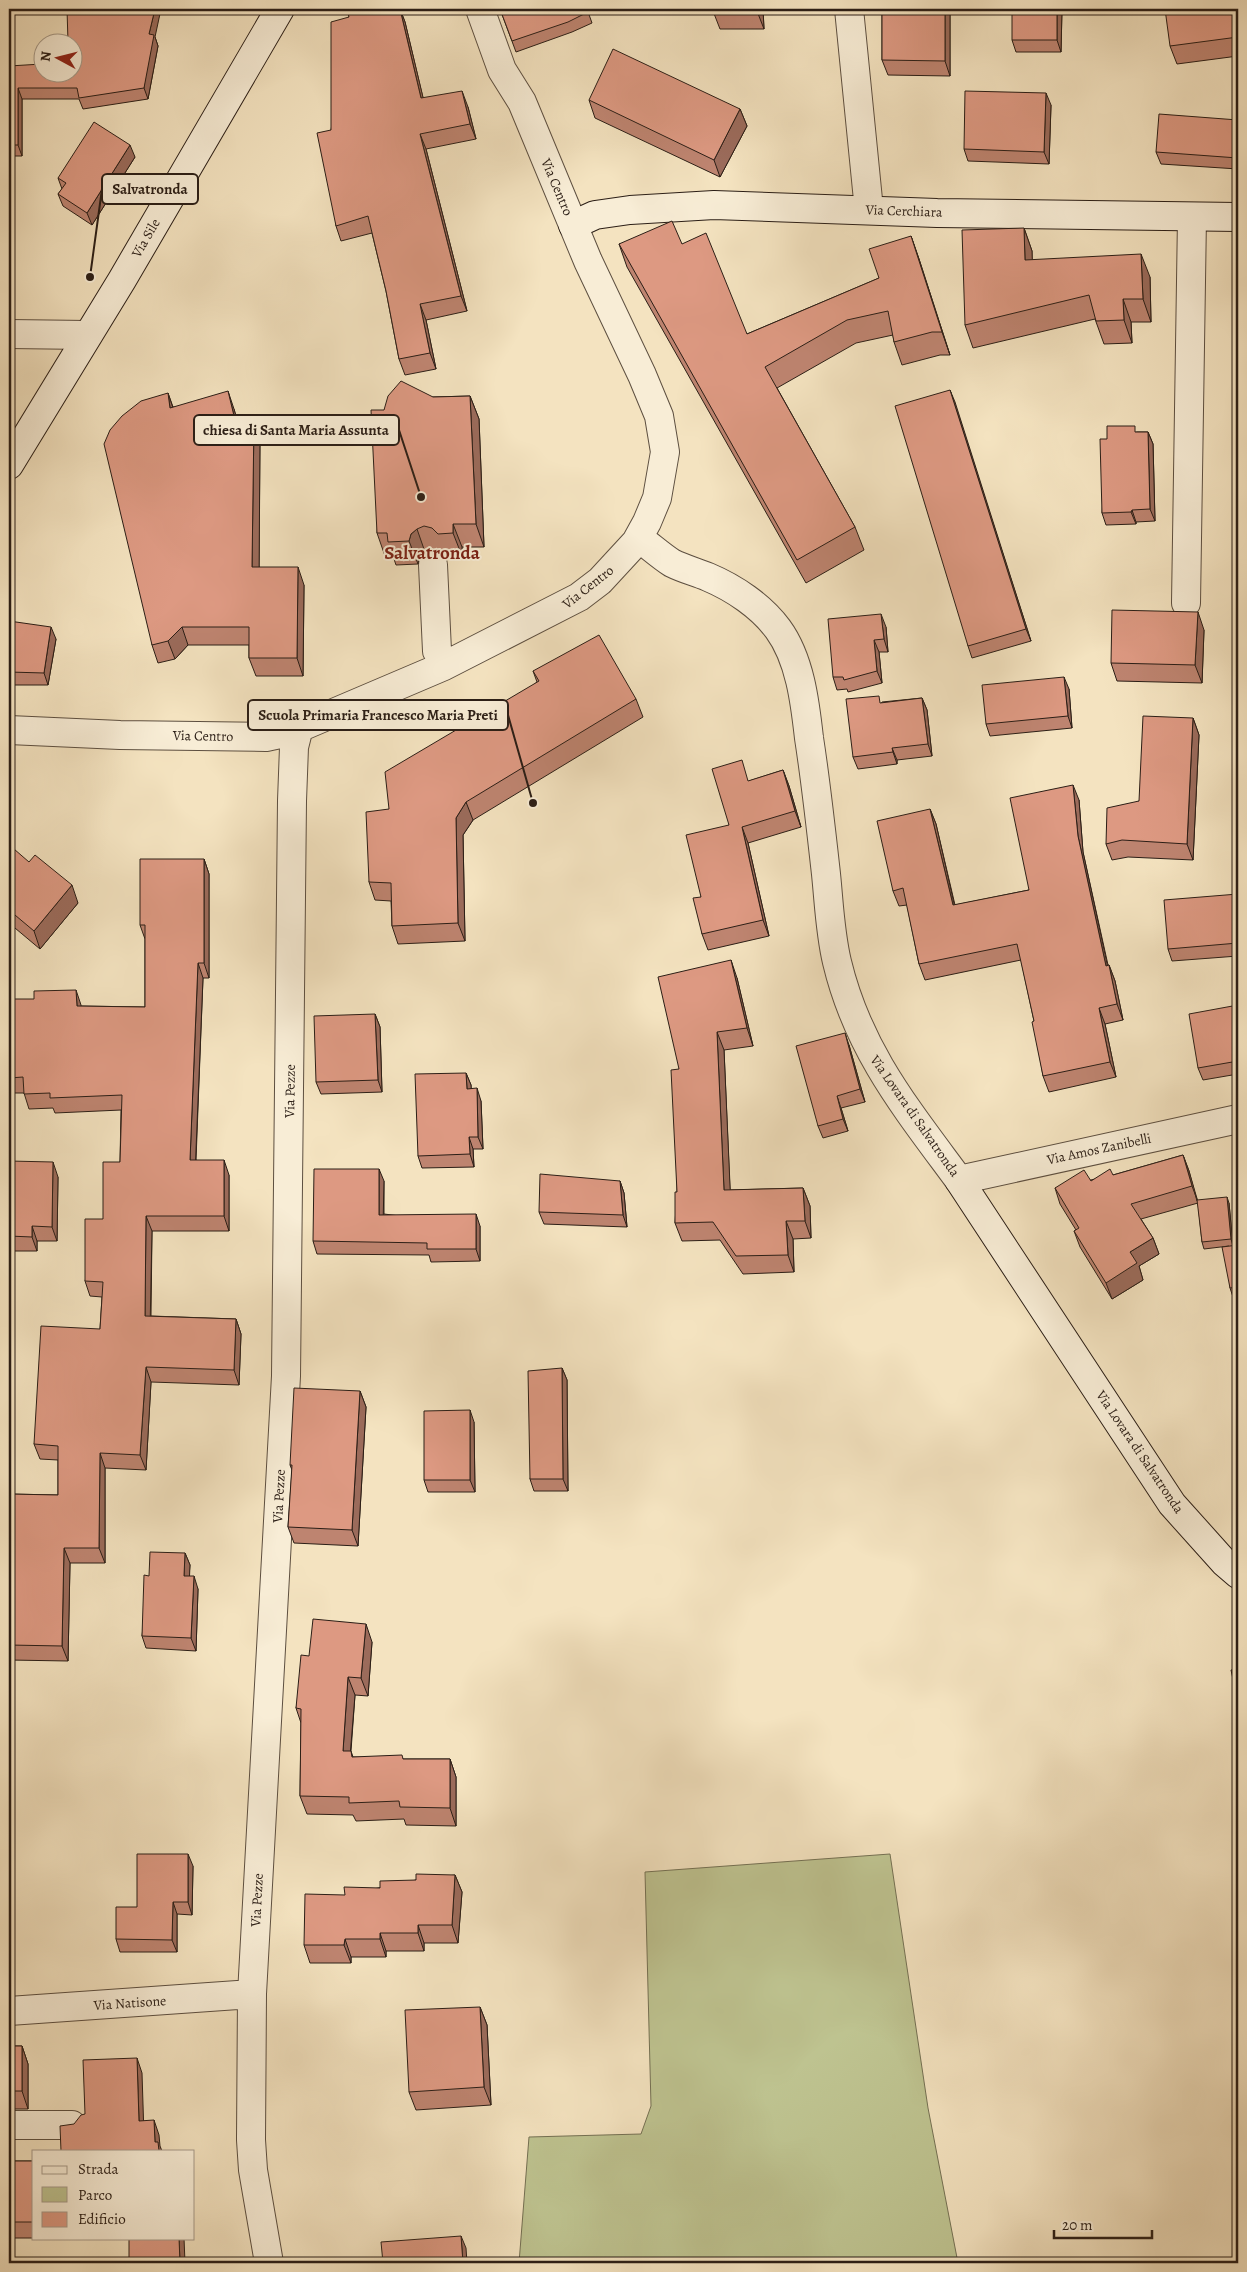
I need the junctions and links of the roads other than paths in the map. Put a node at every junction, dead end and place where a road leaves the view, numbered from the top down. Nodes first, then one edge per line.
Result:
1 (280, 9) edge
2 (480, 9) edge
3 (849, 9) edge
4 (870, 210) junction
5 (1192, 217) junction
6 (1238, 217) edge
7 (573, 225) junction
8 (9, 334) edge
9 (88, 335) junction
10 (9, 465) edge
11 (639, 538) junction
12 (433, 565) dead end
13 (1186, 603) dead end
14 (437, 651) dead end
15 (299, 727) junction
16 (9, 730) edge
17 (1238, 1119) edge
18 (959, 1180) junction
19 (1238, 1574) edge
20 (252, 1994) junction
21 (9, 2011) edge
22 (9, 2125) edge
23 (72, 2125) edge
24 (269, 2263) edge

1 - 9 street, Via Sile
2 - 7 street, Via Centro
3 - 4 street
4 - 5 street, Via Cerchiara
4 - 7 street, Via Cerchiara
5 - 6 street, Via Cerchiara
5 - 13 street
7 - 11 street, Via Centro
8 - 9 street
9 - 10 street, Via Sile
11 - 15 street, Via Centro
11 - 18 street, Via Lovara di Salvatronda
12 - 14 street
15 - 16 street, Via Centro
15 - 20 street, Via Pezze
17 - 18 street, Via Amos Zanibelli
18 - 19 street, Via Lovara di Salvatronda
20 - 21 street, Via Natisone
20 - 24 street, Via Pezze
22 - 23 street

